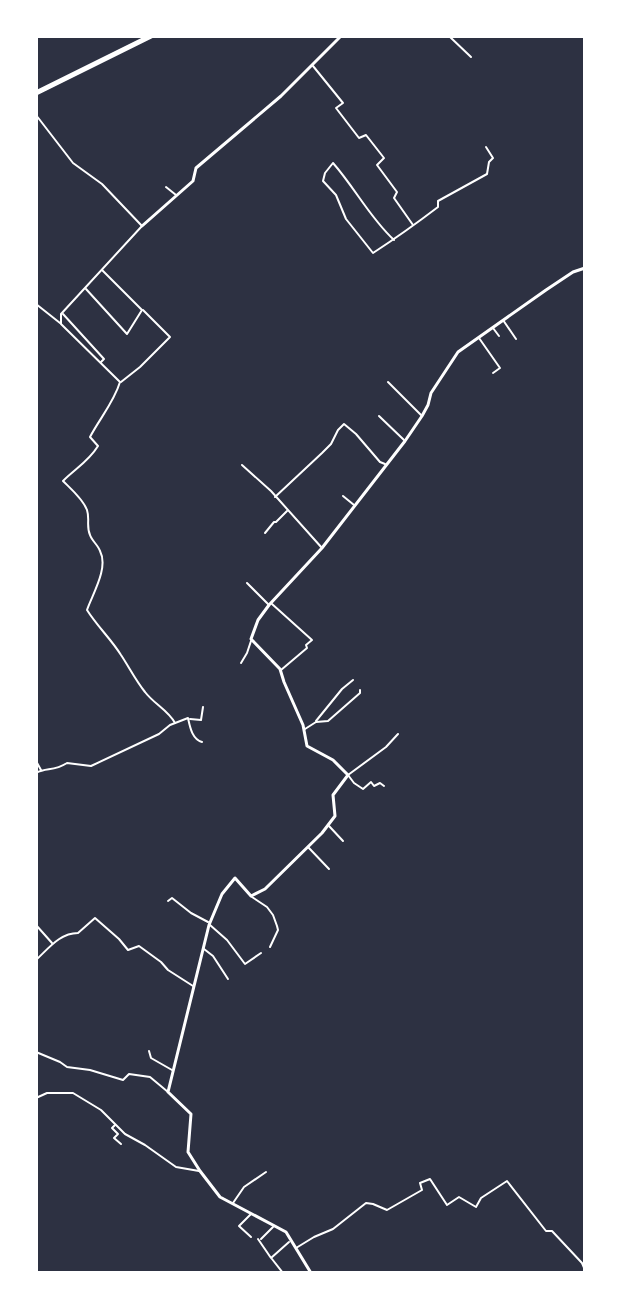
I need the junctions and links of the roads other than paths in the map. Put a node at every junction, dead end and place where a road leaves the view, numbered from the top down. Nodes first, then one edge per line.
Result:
1 (151, 36) edge
2 (341, 36) edge
3 (449, 36) edge
4 (471, 57) dead end
5 (312, 65) junction
6 (36, 93) edge
7 (36, 115) edge
8 (486, 147) dead end
9 (166, 187) dead end
10 (176, 196) junction
11 (142, 226) junction
12 (414, 226) junction
13 (394, 240) junction
14 (585, 268) edge
15 (102, 270) junction
16 (85, 288) junction
17 (36, 304) edge
18 (142, 310) junction
19 (62, 313) junction
20 (502, 320) junction
21 (61, 324) junction
22 (492, 327) junction
23 (499, 336) dead end
24 (478, 337) junction
25 (516, 339) dead end
26 (100, 363) junction
27 (493, 373) dead end
28 (120, 382) junction
29 (388, 382) dead end
30 (379, 416) dead end
31 (422, 416) junction
32 (405, 441) junction
33 (242, 465) dead end
34 (386, 465) junction
35 (343, 496) dead end
36 (275, 497) junction
37 (355, 506) junction
38 (288, 510) junction
39 (265, 533) dead end
40 (322, 548) junction
41 (247, 583) dead end
42 (270, 604) junction
43 (251, 640) junction
44 (241, 663) dead end
45 (280, 671) junction
46 (353, 680) dead end
47 (360, 690) dead end
48 (203, 707) dead end
49 (188, 718) junction
50 (316, 722) junction
51 (175, 723) junction
52 (303, 730) junction
53 (398, 734) dead end
54 (202, 742) dead end
55 (36, 761) edge
56 (41, 770) junction
57 (36, 773) edge
58 (348, 775) junction
59 (384, 786) dead end
60 (328, 825) junction
61 (343, 841) dead end
62 (308, 846) junction
63 (329, 869) dead end
64 (251, 896) junction
65 (168, 901) dead end
66 (209, 924) junction
67 (36, 925) edge
68 (52, 944) junction
69 (270, 947) dead end
70 (203, 948) junction
71 (261, 953) dead end
72 (36, 960) edge
73 (228, 979) dead end
74 (194, 987) junction
75 (149, 1051) dead end
76 (36, 1052) edge
77 (173, 1071) junction
78 (168, 1092) junction
79 (36, 1098) edge
80 (116, 1124) junction
81 (121, 1144) dead end
82 (200, 1171) junction
83 (266, 1172) dead end
84 (233, 1204) junction
85 (251, 1214) junction
86 (274, 1226) junction
87 (251, 1237) dead end
88 (291, 1241) junction
89 (296, 1248) junction
90 (271, 1258) junction
91 (585, 1270) edge
92 (283, 1273) edge
93 (311, 1273) edge

1 - 6 highway
2 - 5 street
3 - 4 street
5 - 10 street
5 - 12 street
7 - 11 street
8 - 12 street
9 - 10 street
10 - 11 street
11 - 15 street
12 - 13 street
13 - 13 street
14 - 20 street
15 - 16 street
15 - 18 street
16 - 18 street
16 - 19 street
17 - 21 street
18 - 28 street
19 - 21 street
19 - 26 street
20 - 22 street
20 - 25 street
21 - 26 street
22 - 23 street
22 - 24 street
24 - 27 street
24 - 31 street
26 - 28 street
28 - 51 street
29 - 31 street
30 - 32 street
31 - 32 street
32 - 34 street
33 - 36 street
34 - 36 street
34 - 37 street
35 - 37 street
36 - 38 street
37 - 40 street
38 - 39 street
38 - 40 street
40 - 42 street
41 - 42 street
42 - 43 street
42 - 45 street
43 - 44 street
43 - 45 street
45 - 52 street
46 - 50 street
47 - 50 street
48 - 49 street
49 - 51 street
49 - 54 street
50 - 52 street
51 - 56 street
52 - 58 street
53 - 58 street
55 - 56 street
56 - 57 street
58 - 59 street
58 - 60 street
60 - 61 street
60 - 62 street
62 - 63 street
62 - 64 street
64 - 66 street
64 - 69 street
65 - 66 street
66 - 70 street
66 - 71 street
67 - 68 street
68 - 72 street
68 - 74 street
70 - 73 street
70 - 74 street
74 - 77 street
75 - 77 street
76 - 78 street
77 - 78 street
78 - 82 street
79 - 80 street
80 - 81 street
80 - 82 street
82 - 84 street
83 - 84 street
84 - 85 street
85 - 86 street
85 - 87 street
86 - 88 street
86 - 90 street
88 - 89 street
88 - 90 street
89 - 91 street
89 - 93 street
90 - 92 street

